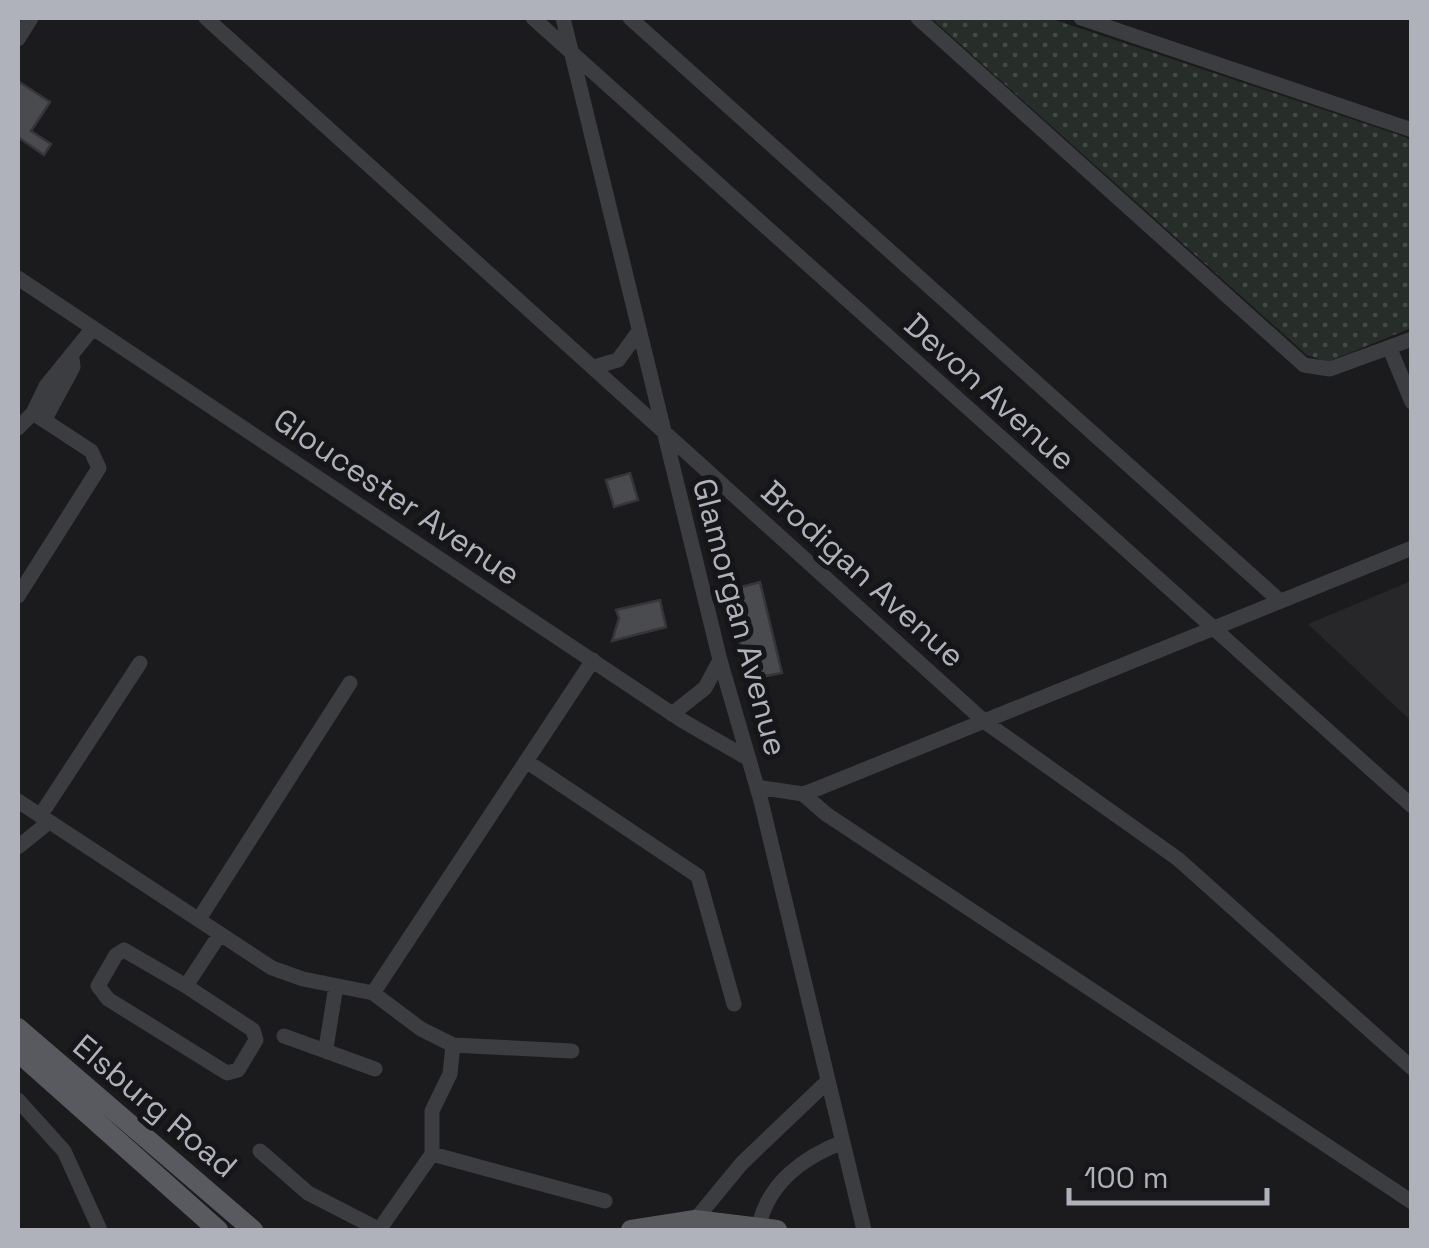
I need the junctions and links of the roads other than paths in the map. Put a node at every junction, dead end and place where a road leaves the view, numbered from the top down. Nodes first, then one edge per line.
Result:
1 (32, 18) edge
2 (206, 18) edge
3 (532, 18) edge
4 (563, 18) edge
5 (630, 18) edge
6 (918, 18) edge
7 (1080, 18) edge
8 (18, 38) edge
9 (570, 52) junction
10 (1412, 130) edge
11 (18, 278) edge
12 (93, 328) junction
13 (638, 334) junction
14 (1412, 338) edge
15 (1390, 349) junction
16 (594, 367) junction
17 (1412, 402) edge
18 (39, 416) junction
19 (661, 426) junction
20 (18, 428) edge
21 (1412, 548) edge
22 (18, 596) edge
23 (1280, 600) junction
24 (1213, 628) junction
25 (593, 660) junction
26 (720, 660) junction
27 (140, 663) dead end
28 (350, 683) dead end
29 (672, 714) junction
30 (985, 722) junction
31 (749, 759) junction
32 (526, 761) junction
33 (758, 788) junction
34 (803, 794) junction
35 (18, 801) edge
36 (1412, 806) edge
37 (44, 819) junction
38 (18, 847) edge
39 (199, 920) junction
40 (220, 934) junction
41 (186, 986) junction
42 (336, 986) junction
43 (374, 993) junction
44 (734, 1004) dead end
45 (18, 1028) edge
46 (284, 1036) dead end
47 (453, 1045) junction
48 (326, 1048) junction
49 (572, 1051) dead end
50 (18, 1052) edge
51 (376, 1068) dead end
52 (1412, 1068) edge
53 (828, 1081) junction
54 (18, 1100) edge
55 (842, 1142) junction
56 (260, 1151) dead end
57 (432, 1154) junction
58 (605, 1201) dead end
59 (1412, 1202) edge
60 (696, 1220) junction
61 (768, 1228) edge
62 (100, 1230) edge
63 (218, 1230) edge
64 (253, 1230) edge
65 (380, 1230) edge
66 (632, 1230) edge
67 (864, 1230) edge

1 - 8 street
2 - 16 street, Brodigan Avenue
3 - 9 street, Devon Avenue
4 - 9 street, Glamorgan Avenue
5 - 23 street
6 - 15 street
7 - 10 street
9 - 13 street, Glamorgan Avenue
9 - 24 street, Devon Avenue
11 - 12 street, Gloucester Avenue
12 - 18 street
12 - 25 street, Gloucester Avenue
13 - 16 street
13 - 19 street, Glamorgan Avenue
14 - 15 street
15 - 17 street
16 - 19 street, Brodigan Avenue
18 - 20 street
18 - 22 street
19 - 26 street, Glamorgan Avenue
19 - 30 street, Brodigan Avenue
21 - 23 street
23 - 24 street
24 - 30 street
24 - 36 street, Devon Avenue
25 - 29 street, Gloucester Avenue
25 - 32 street
26 - 29 street
26 - 31 street, Glamorgan Avenue
27 - 37 street
28 - 39 street
29 - 31 street, Gloucester Avenue
30 - 34 street
30 - 52 street, Brodigan Avenue
31 - 33 street, Glamorgan Avenue
32 - 43 street
32 - 44 street
33 - 34 street
33 - 53 street, Glamorgan Avenue
34 - 59 street
35 - 37 street
37 - 38 street
37 - 39 street
39 - 40 street
40 - 41 street
40 - 42 street
41 - 41 street
42 - 43 street
42 - 48 street
43 - 47 street
45 - 64 main road, Elsburg Road
46 - 48 street
47 - 49 street
47 - 57 street
48 - 51 street
50 - 63 main road, Elsburg Road
53 - 55 street, Glamorgan Avenue
53 - 60 street
54 - 62 street
55 - 61 street
55 - 67 street, Glamorgan Avenue
56 - 65 street
57 - 58 street
57 - 65 street
60 - 61 main road
60 - 66 main road

